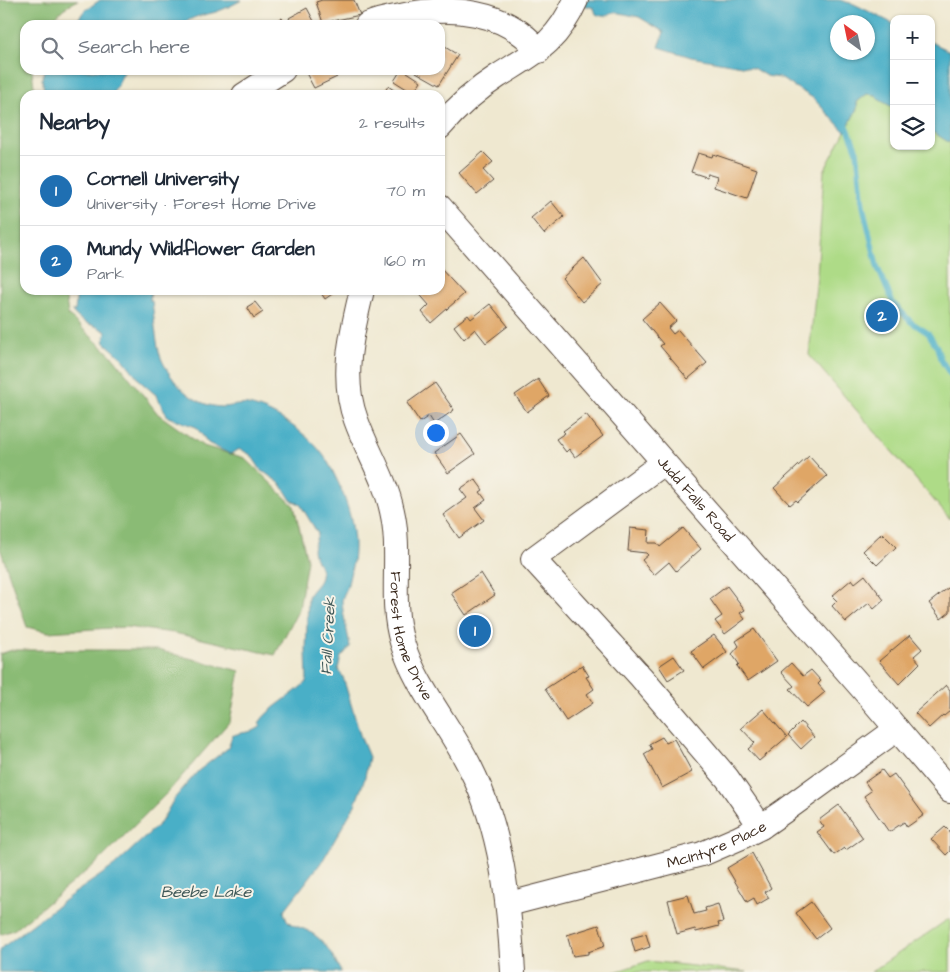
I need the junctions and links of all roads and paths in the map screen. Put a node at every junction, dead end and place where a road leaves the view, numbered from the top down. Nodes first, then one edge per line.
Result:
1 (573, 6) edge
2 (381, 20) edge
3 (539, 51) junction
4 (275, 75) edge
5 (252, 90) edge
6 (445, 121) edge
7 (445, 213) edge
8 (361, 295) edge
9 (663, 463) junction
10 (897, 729) junction
11 (950, 791) edge
12 (761, 827) junction
13 (509, 904) junction
14 (513, 972) edge

1 - 3 street
2 - 3 street
3 - 6 street
4 - 5 street
7 - 9 street, Judd Falls Road
8 - 13 street, Forest Home Drive
9 - 10 street, Judd Falls Road
9 - 12 street
10 - 11 street, Judd Falls Road
10 - 12 street, McIntyre Place
12 - 13 street, McIntyre Place
13 - 14 street, Forest Home Drive

